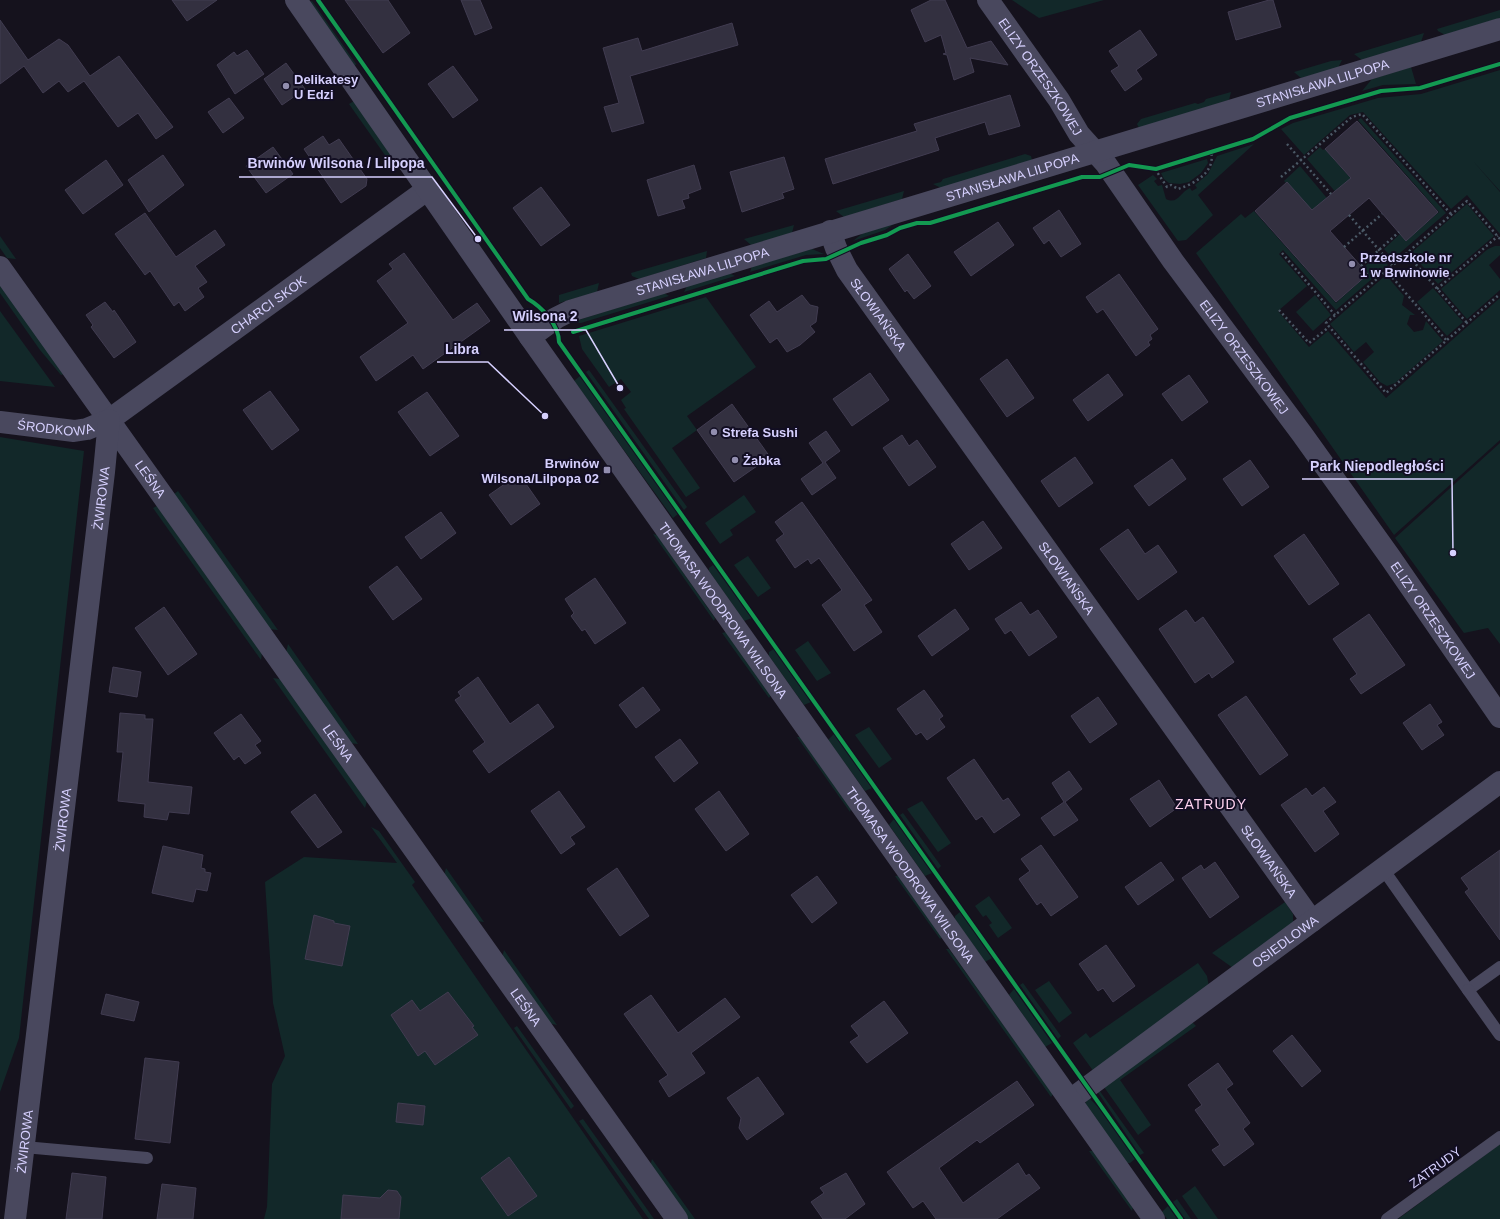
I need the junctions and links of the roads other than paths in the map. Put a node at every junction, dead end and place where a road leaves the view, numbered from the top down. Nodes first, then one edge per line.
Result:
1 (296, 0) edge
2 (988, 0) edge
3 (1500, 29) edge
4 (1096, 151) junction
5 (428, 189) junction
6 (830, 231) junction
7 (0, 267) edge
8 (530, 337) junction
9 (109, 420) junction
10 (0, 422) edge
11 (1500, 717) edge
12 (1500, 782) edge
13 (1383, 869) junction
14 (1312, 921) junction
15 (1500, 968) edge
16 (1468, 990) junction
17 (1500, 1035) edge
18 (1070, 1100) junction
19 (1500, 1137) edge
20 (24, 1147) junction
21 (147, 1158) dead end
22 (15, 1219) edge
23 (677, 1219) edge
24 (1154, 1219) edge
25 (1386, 1219) edge

1 - 5 street, THOMASA WOODROWA WILSONA
2 - 4 street, ELIZY ORZESZKOWEJ
3 - 4 street, STANISŁAWA LILPOPA
4 - 6 street, STANISŁAWA LILPOPA
4 - 11 street, ELIZY ORZESZKOWEJ
5 - 8 street, THOMASA WOODROWA WILSONA
5 - 9 street, CHARCI SKOK
6 - 8 street, STANISŁAWA LILPOPA
6 - 14 street, SŁOWIAŃSKA
7 - 9 street, LEŚNA
8 - 18 street, THOMASA WOODROWA WILSONA
9 - 10 street, ŚRODKOWA
9 - 20 street, ŻWIROWA
9 - 23 street, LEŚNA
12 - 13 street, OSIEDLOWA
13 - 14 street, OSIEDLOWA
13 - 16 lane
14 - 18 street, OSIEDLOWA
15 - 16 lane
16 - 17 lane
18 - 24 street, THOMASA WOODROWA WILSONA
19 - 25 lane, ZATRUDY
20 - 21 lane
20 - 22 street, ŻWIROWA

